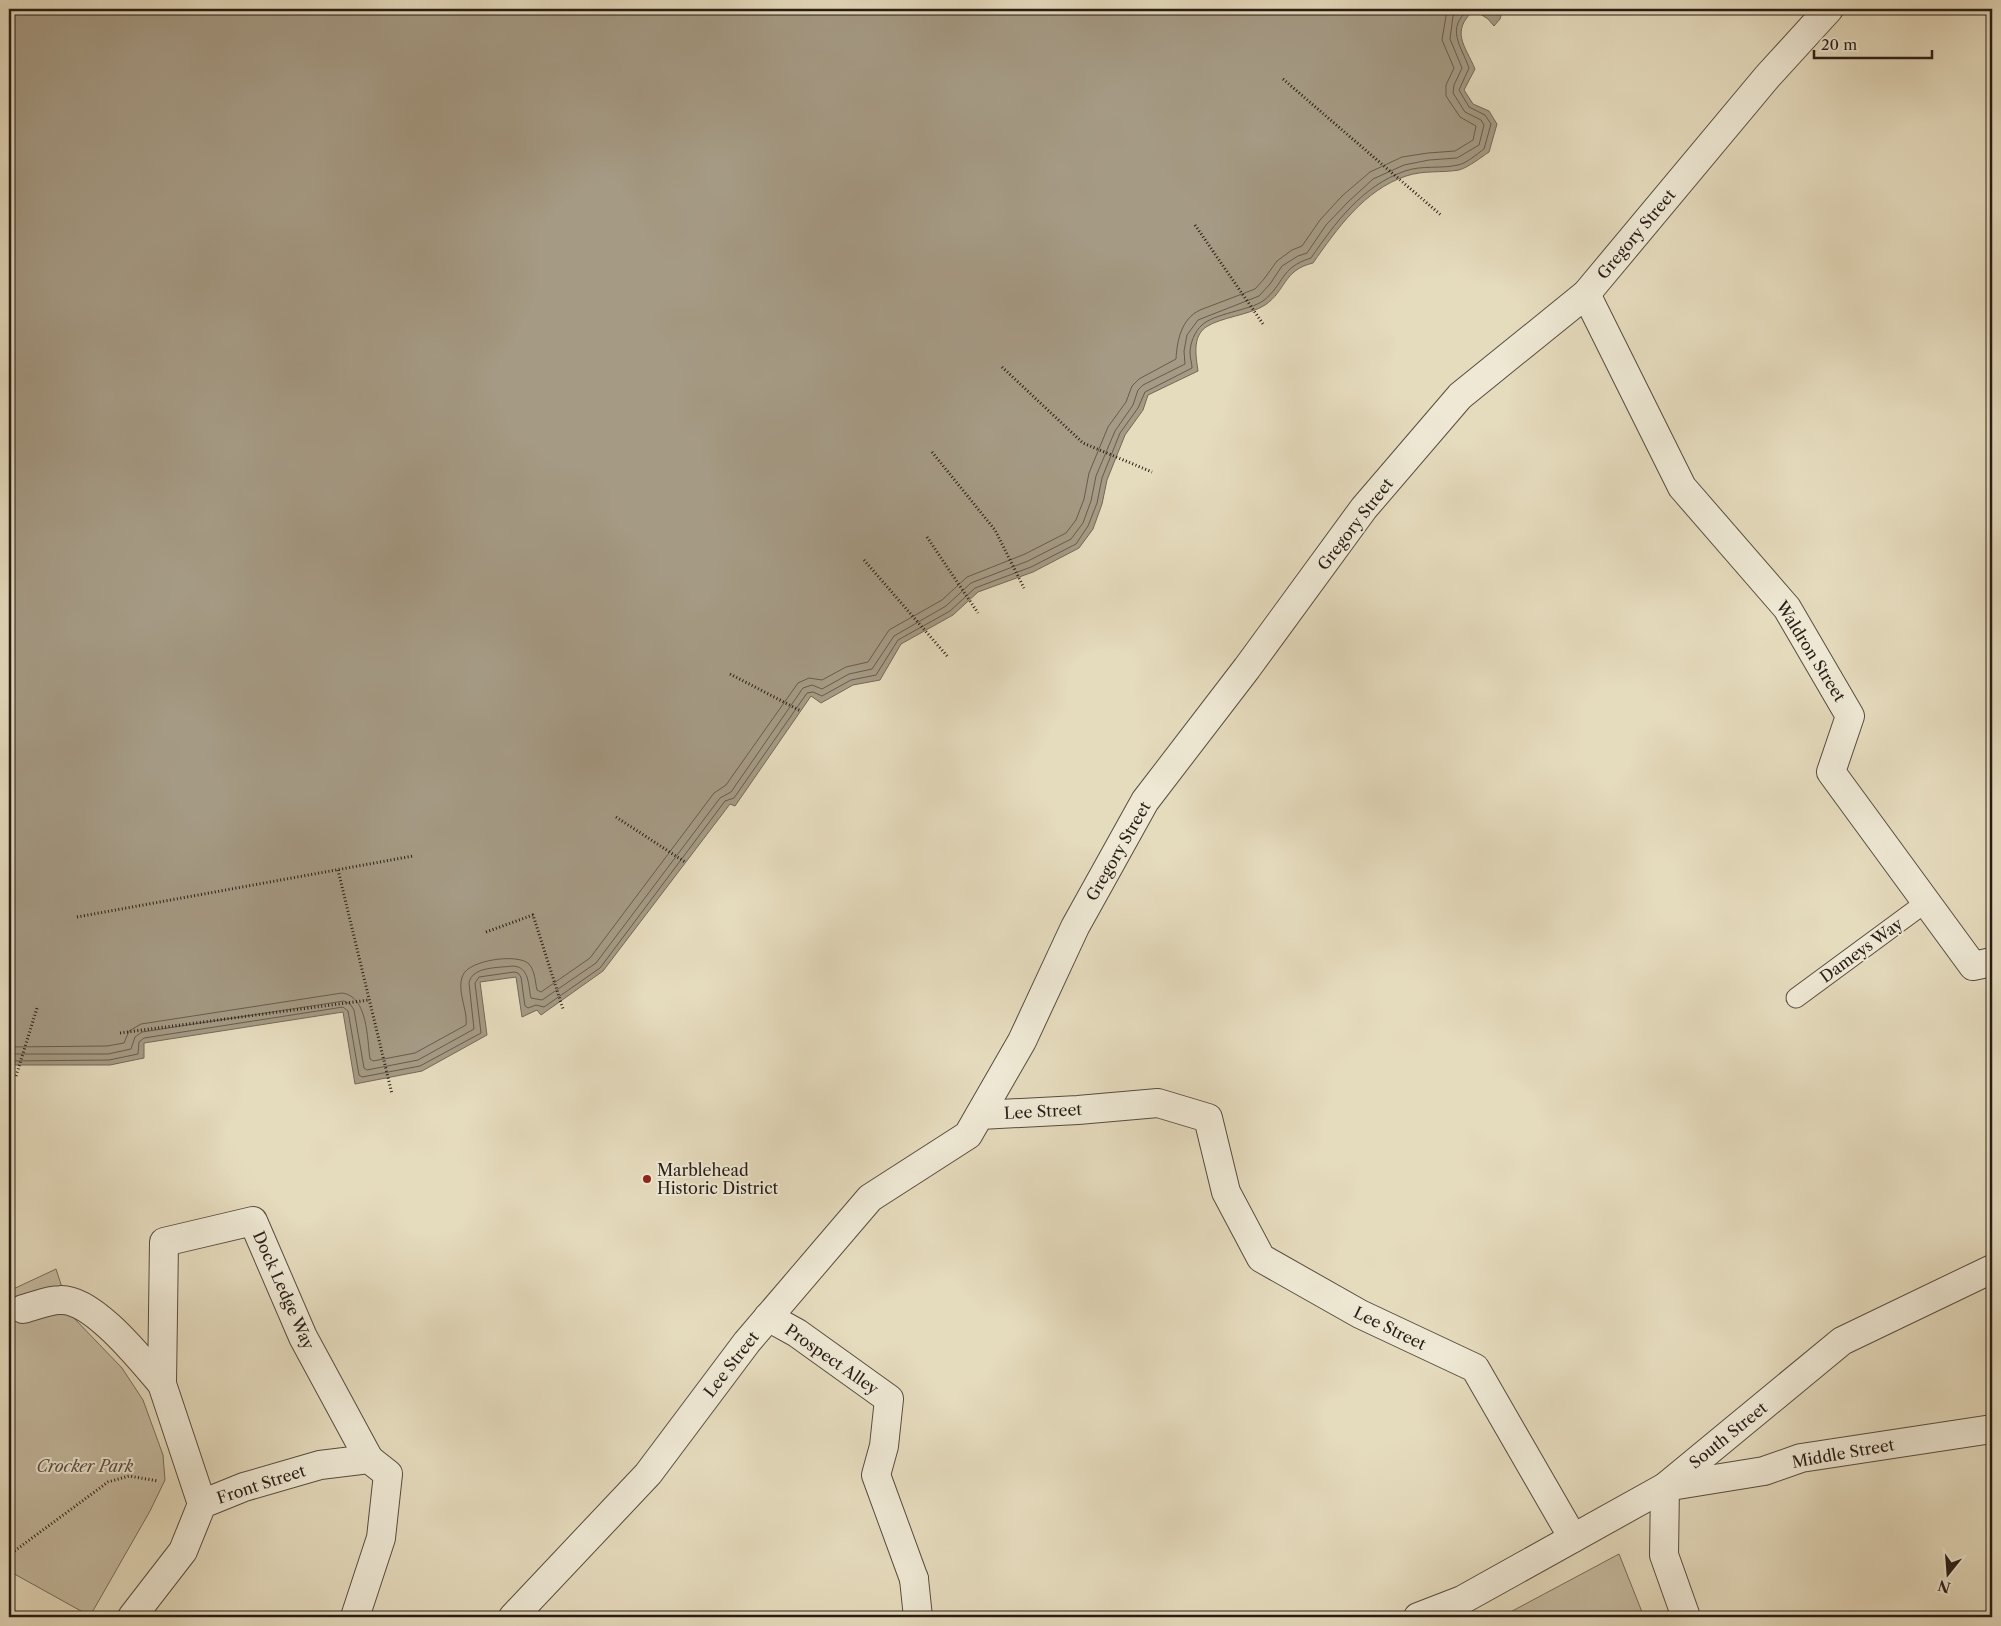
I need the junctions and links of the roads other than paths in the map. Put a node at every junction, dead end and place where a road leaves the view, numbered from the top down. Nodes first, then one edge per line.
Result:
1 (1829, 9) edge
2 (1586, 294) junction
3 (1925, 903) junction
4 (1992, 962) edge
5 (1796, 998) dead end
6 (980, 1115) junction
7 (1992, 1269) edge
8 (23, 1309) dead end
9 (768, 1317) junction
10 (162, 1384) junction
11 (1992, 1429) edge
12 (378, 1466) junction
13 (1665, 1487) junction
14 (199, 1495) junction
15 (1573, 1538) junction
16 (1465, 1609) edge
17 (132, 1617) edge
18 (355, 1617) edge
19 (513, 1617) edge
20 (918, 1617) edge
21 (1418, 1617) edge
22 (1686, 1617) edge

1 - 2 street, Gregory Street
2 - 3 street, Waldron Street
2 - 6 street, Gregory Street
3 - 4 street, Waldron Street
3 - 5 lane, Dameys Way
6 - 9 street, Lee Street
6 - 15 street, Lee Street
7 - 13 street, South Street
8 - 10 street
9 - 19 street, Lee Street
9 - 20 street, Prospect Alley
10 - 12 street, Dock Ledge Way
10 - 14 street
11 - 13 street, Middle Street
12 - 14 street, Front Street
12 - 18 street
13 - 15 street, South Street
13 - 22 street
14 - 17 street, Front Street
15 - 16 street, South Street
16 - 21 street, South Street

